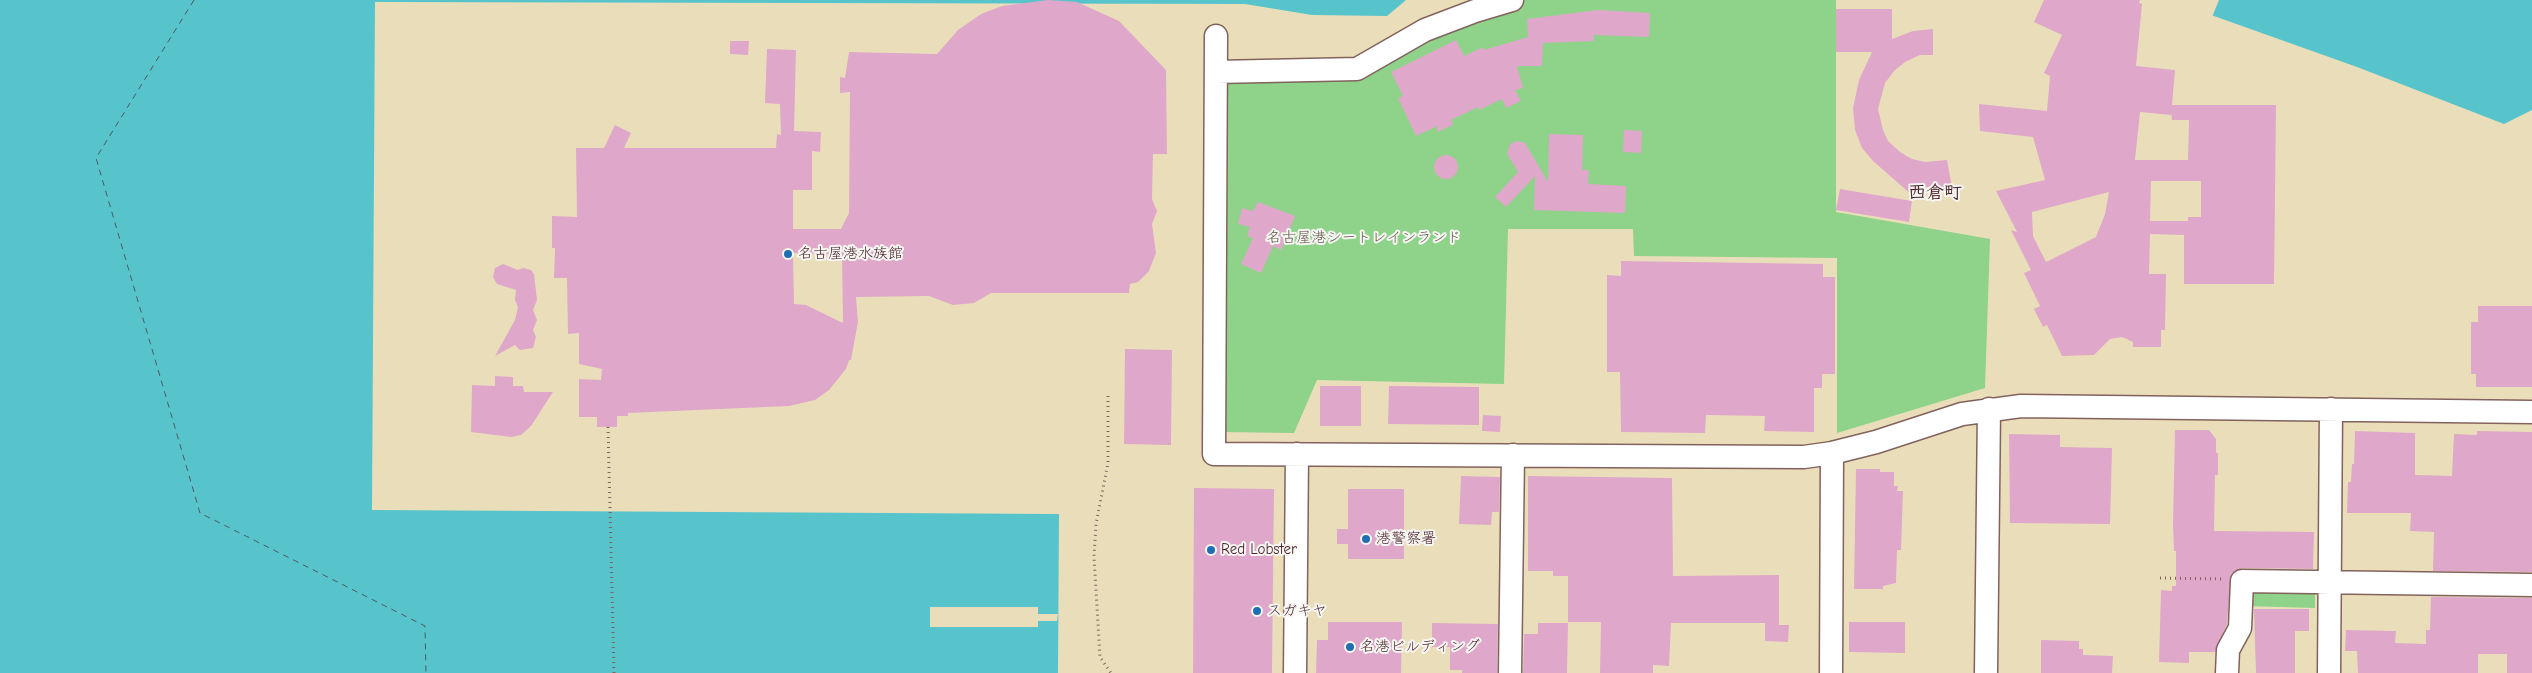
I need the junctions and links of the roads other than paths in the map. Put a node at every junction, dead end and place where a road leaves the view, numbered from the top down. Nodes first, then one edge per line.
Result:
1 (1512, 0) edge
2 (1216, 36) dead end
3 (1216, 72) junction
4 (1989, 409) junction
5 (2331, 409) junction
6 (2532, 412) edge
7 (1832, 453) junction
8 (1297, 454) junction
9 (1513, 455) junction
10 (2330, 581) junction
11 (2532, 585) edge
12 (1295, 673) edge
13 (1510, 673) edge
14 (1830, 673) edge
15 (1986, 673) edge
16 (2227, 673) edge
17 (2328, 673) edge

1 - 3 street
2 - 3 street
3 - 8 street
4 - 5 street
4 - 7 street
4 - 15 street
5 - 6 street
5 - 10 street
7 - 9 street
7 - 14 street
8 - 9 street
8 - 12 street
9 - 13 street
10 - 11 street
10 - 16 street
10 - 17 street

